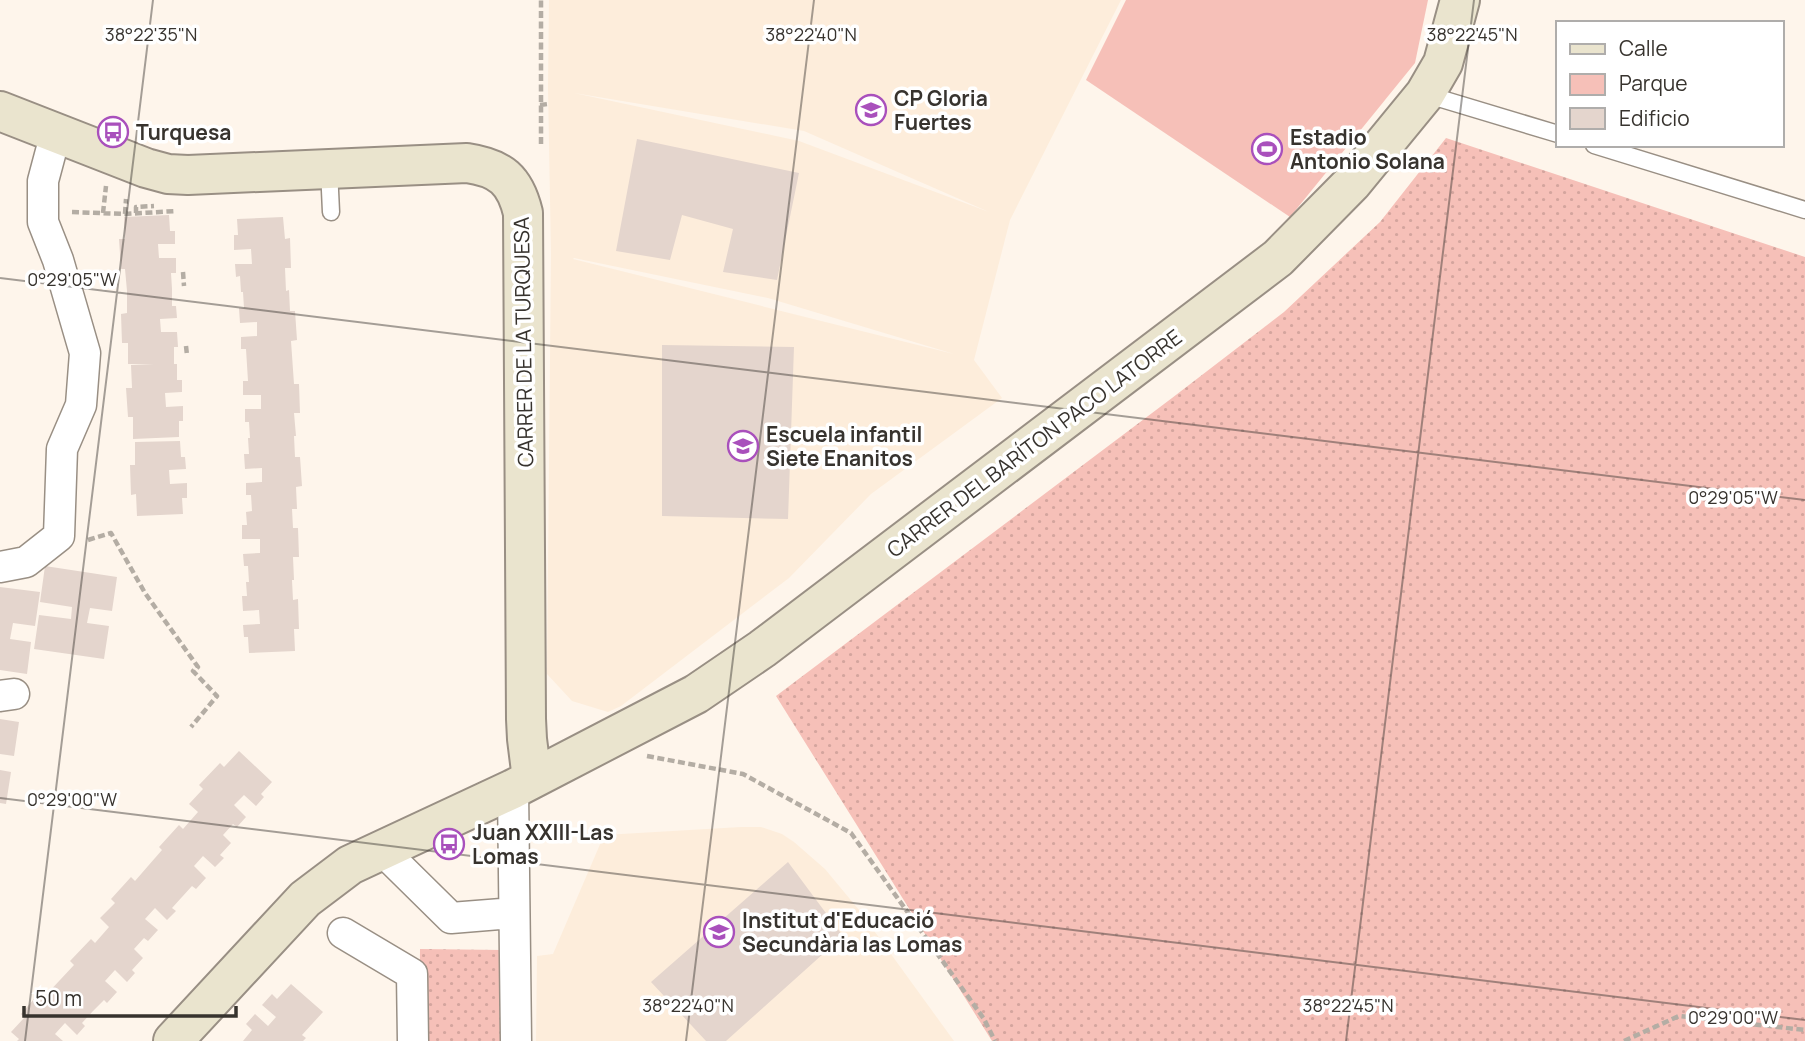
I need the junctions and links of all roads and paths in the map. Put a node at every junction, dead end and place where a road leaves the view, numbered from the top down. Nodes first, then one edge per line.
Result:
1 (541, 0) edge
2 (1460, 0) edge
3 (1425, 93) junction
4 (548, 104) dead end
5 (540, 105) junction
6 (0, 111) edge
7 (1556, 133) edge
8 (58, 134) junction
9 (541, 144) dead end
10 (1600, 147) edge
11 (329, 169) junction
12 (106, 185) dead end
13 (126, 199) dead end
14 (1805, 210) edge
15 (63, 211) dead end
16 (176, 211) dead end
17 (331, 212) dead end
18 (103, 214) junction
19 (125, 214) junction
20 (183, 272) dead end
21 (184, 286) dead end
22 (186, 346) dead end
23 (187, 355) dead end
24 (89, 540) dead end
25 (0, 567) edge
26 (191, 727) dead end
27 (636, 754) dead end
28 (522, 784) junction
29 (382, 850) junction
30 (513, 913) junction
31 (343, 933) dead end
32 (1805, 1030) edge
33 (173, 1041) edge
34 (414, 1041) edge
35 (516, 1041) edge
36 (995, 1041) edge
37 (1624, 1041) edge

1 - 5 path
2 - 3 street, CARRER DEL BARÍTON PACO LATORRE
3 - 7 lane
3 - 28 street, CARRER DEL BARÍTON PACO LATORRE
4 - 5 path
5 - 9 path
6 - 8 street, CARRER DE LA TURQUESA
8 - 11 street, CARRER DE LA TURQUESA
8 - 25 street
10 - 14 lane
11 - 17 lane
11 - 28 street, CARRER DE LA TURQUESA
12 - 18 path
13 - 19 path
15 - 18 path
16 - 19 path
18 - 19 path
20 - 21 path
22 - 23 path
24 - 26 path
27 - 36 path
28 - 29 street, CARRER DEL BARÍTON PACO LATORRE
28 - 30 street
29 - 30 street
29 - 33 street, CARRER DEL BARÍTON PACO LATORRE
30 - 35 street
31 - 34 street
32 - 37 path

